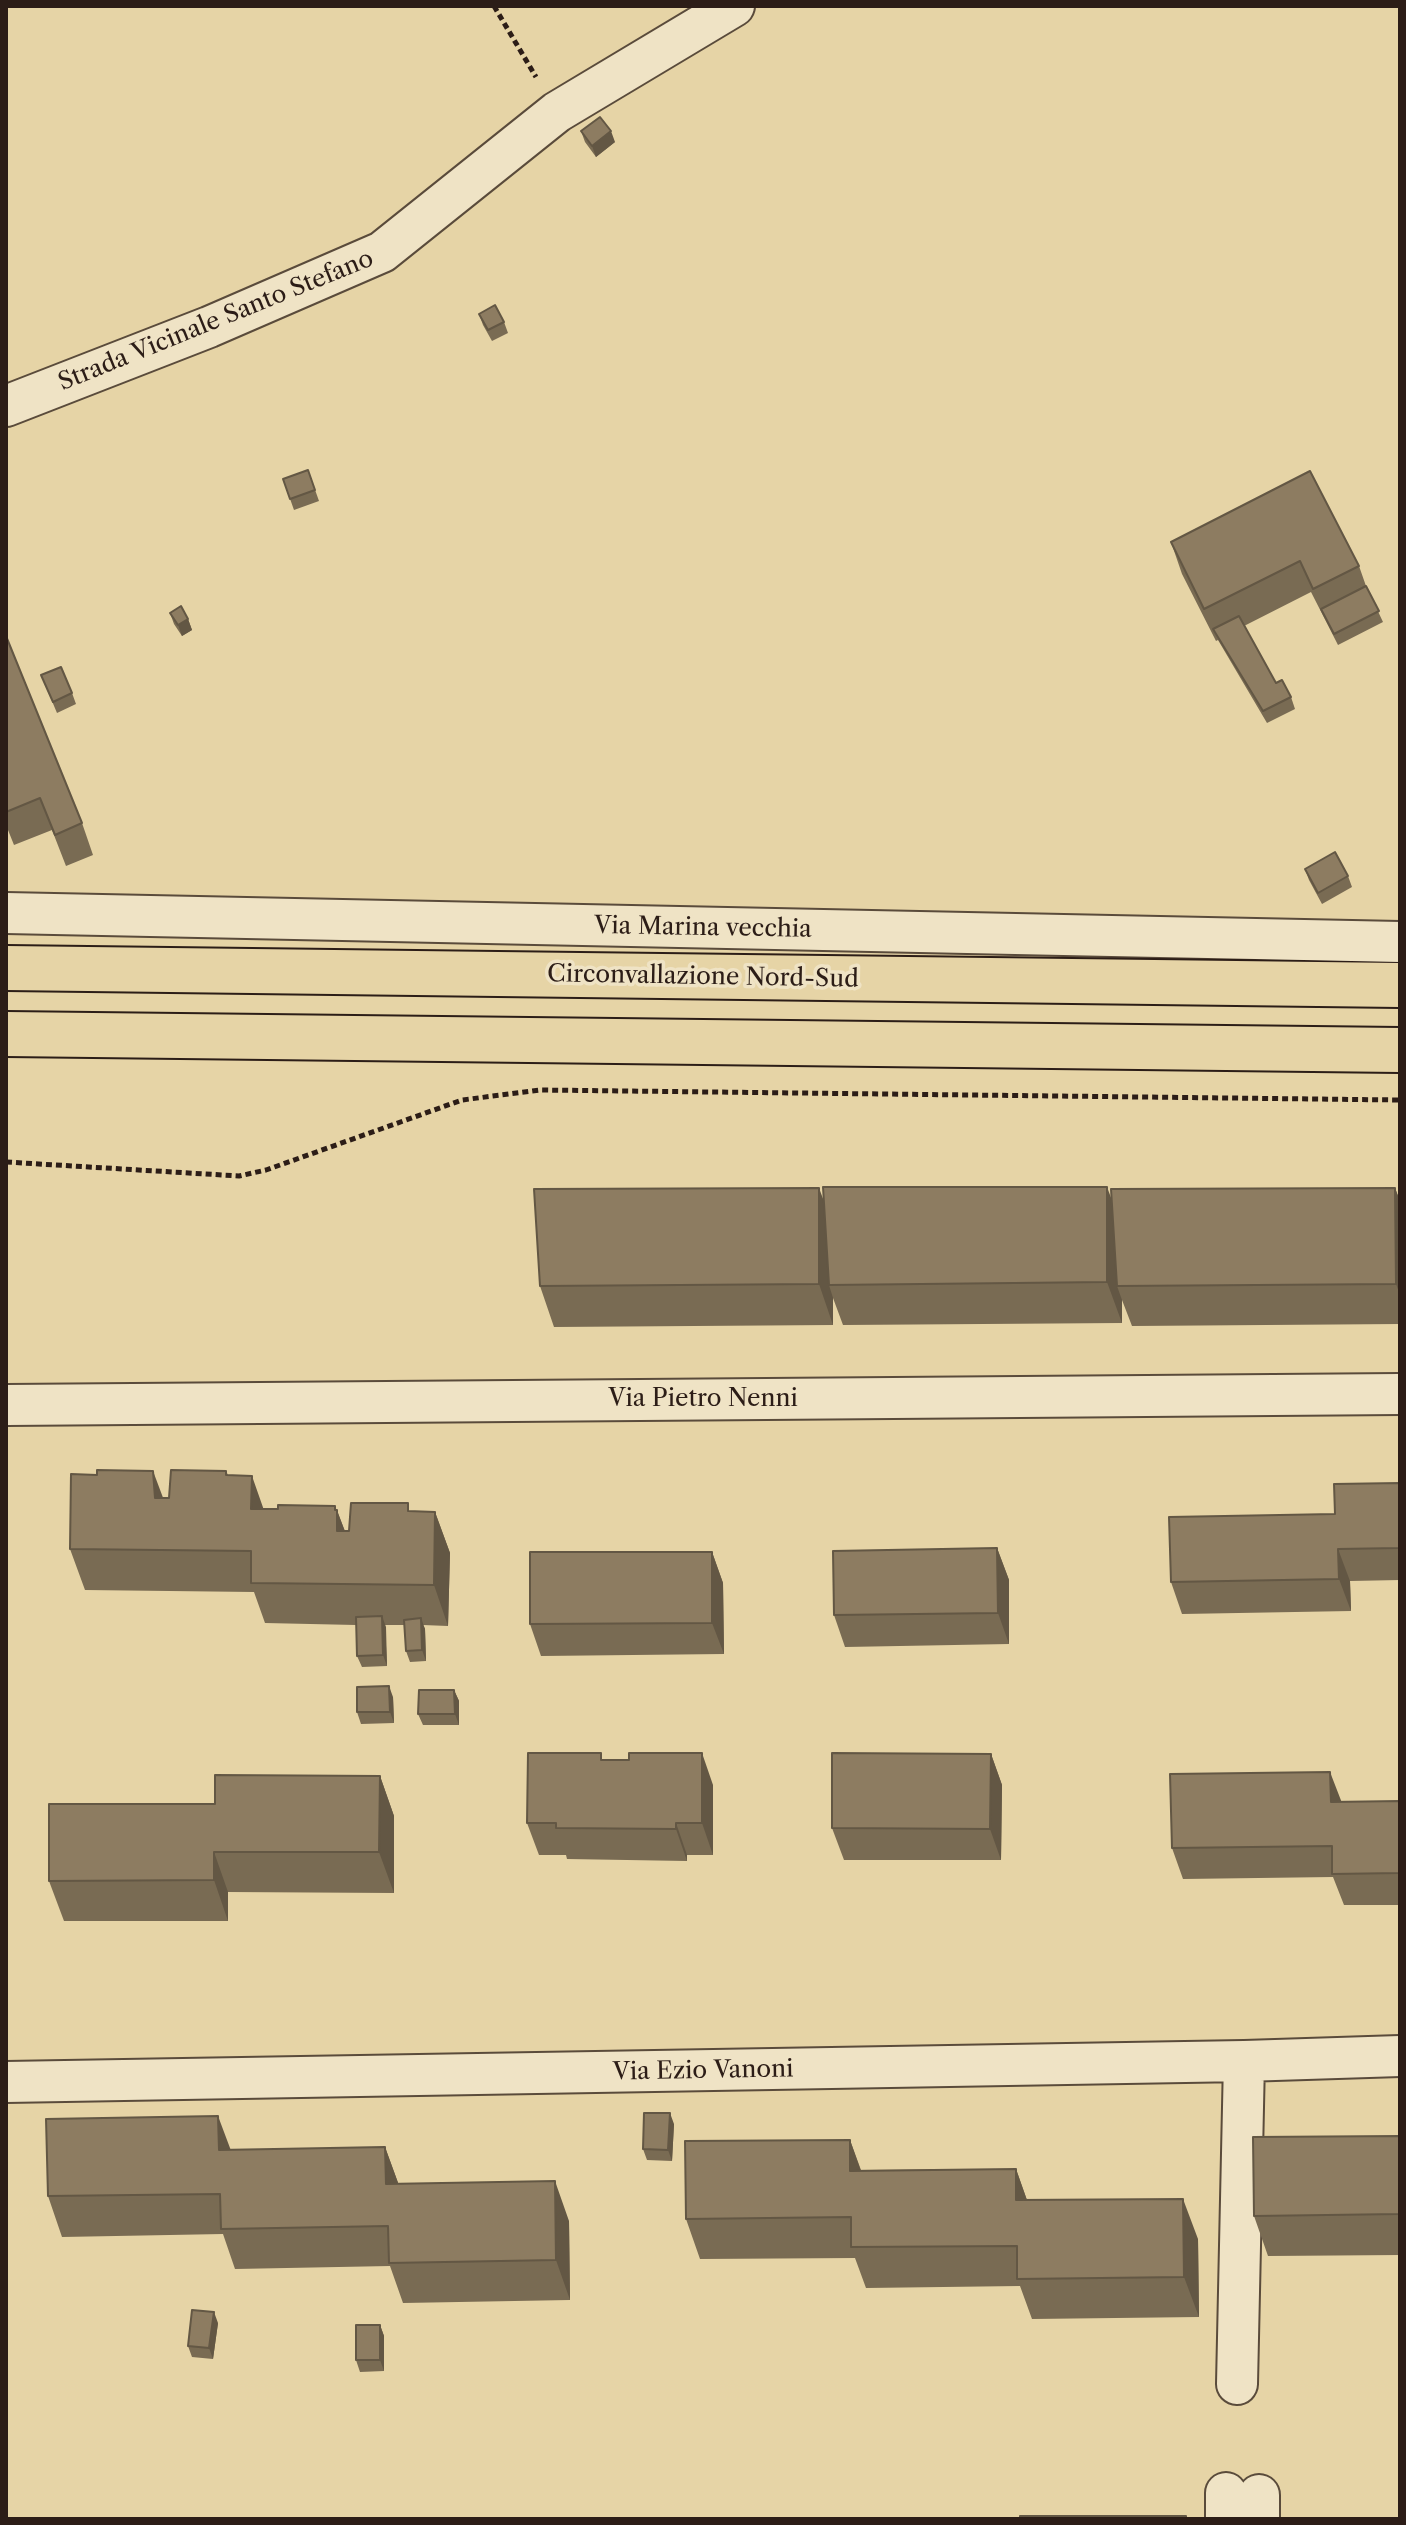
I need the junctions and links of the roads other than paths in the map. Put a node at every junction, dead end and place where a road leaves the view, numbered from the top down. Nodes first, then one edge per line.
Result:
1 (734, 6) edge
2 (6, 406) edge
3 (6, 913) edge
4 (1400, 942) edge
5 (6, 968) edge
6 (1400, 985) edge
7 (6, 1034) edge
8 (1400, 1050) edge
9 (1400, 1394) edge
10 (6, 1405) edge
11 (1400, 2056) edge
12 (1244, 2061) junction
13 (6, 2082) edge
14 (1237, 2384) dead end

1 - 2 street, Strada Vicinale Santo Stefano
3 - 4 street, Via Marina vecchia
5 - 6 main road, Circonvallazione Nord-Sud
7 - 8 main road
9 - 10 street, Via Pietro Nenni
11 - 12 street, Via Ezio Vanoni
12 - 13 street, Via Ezio Vanoni
12 - 14 street

